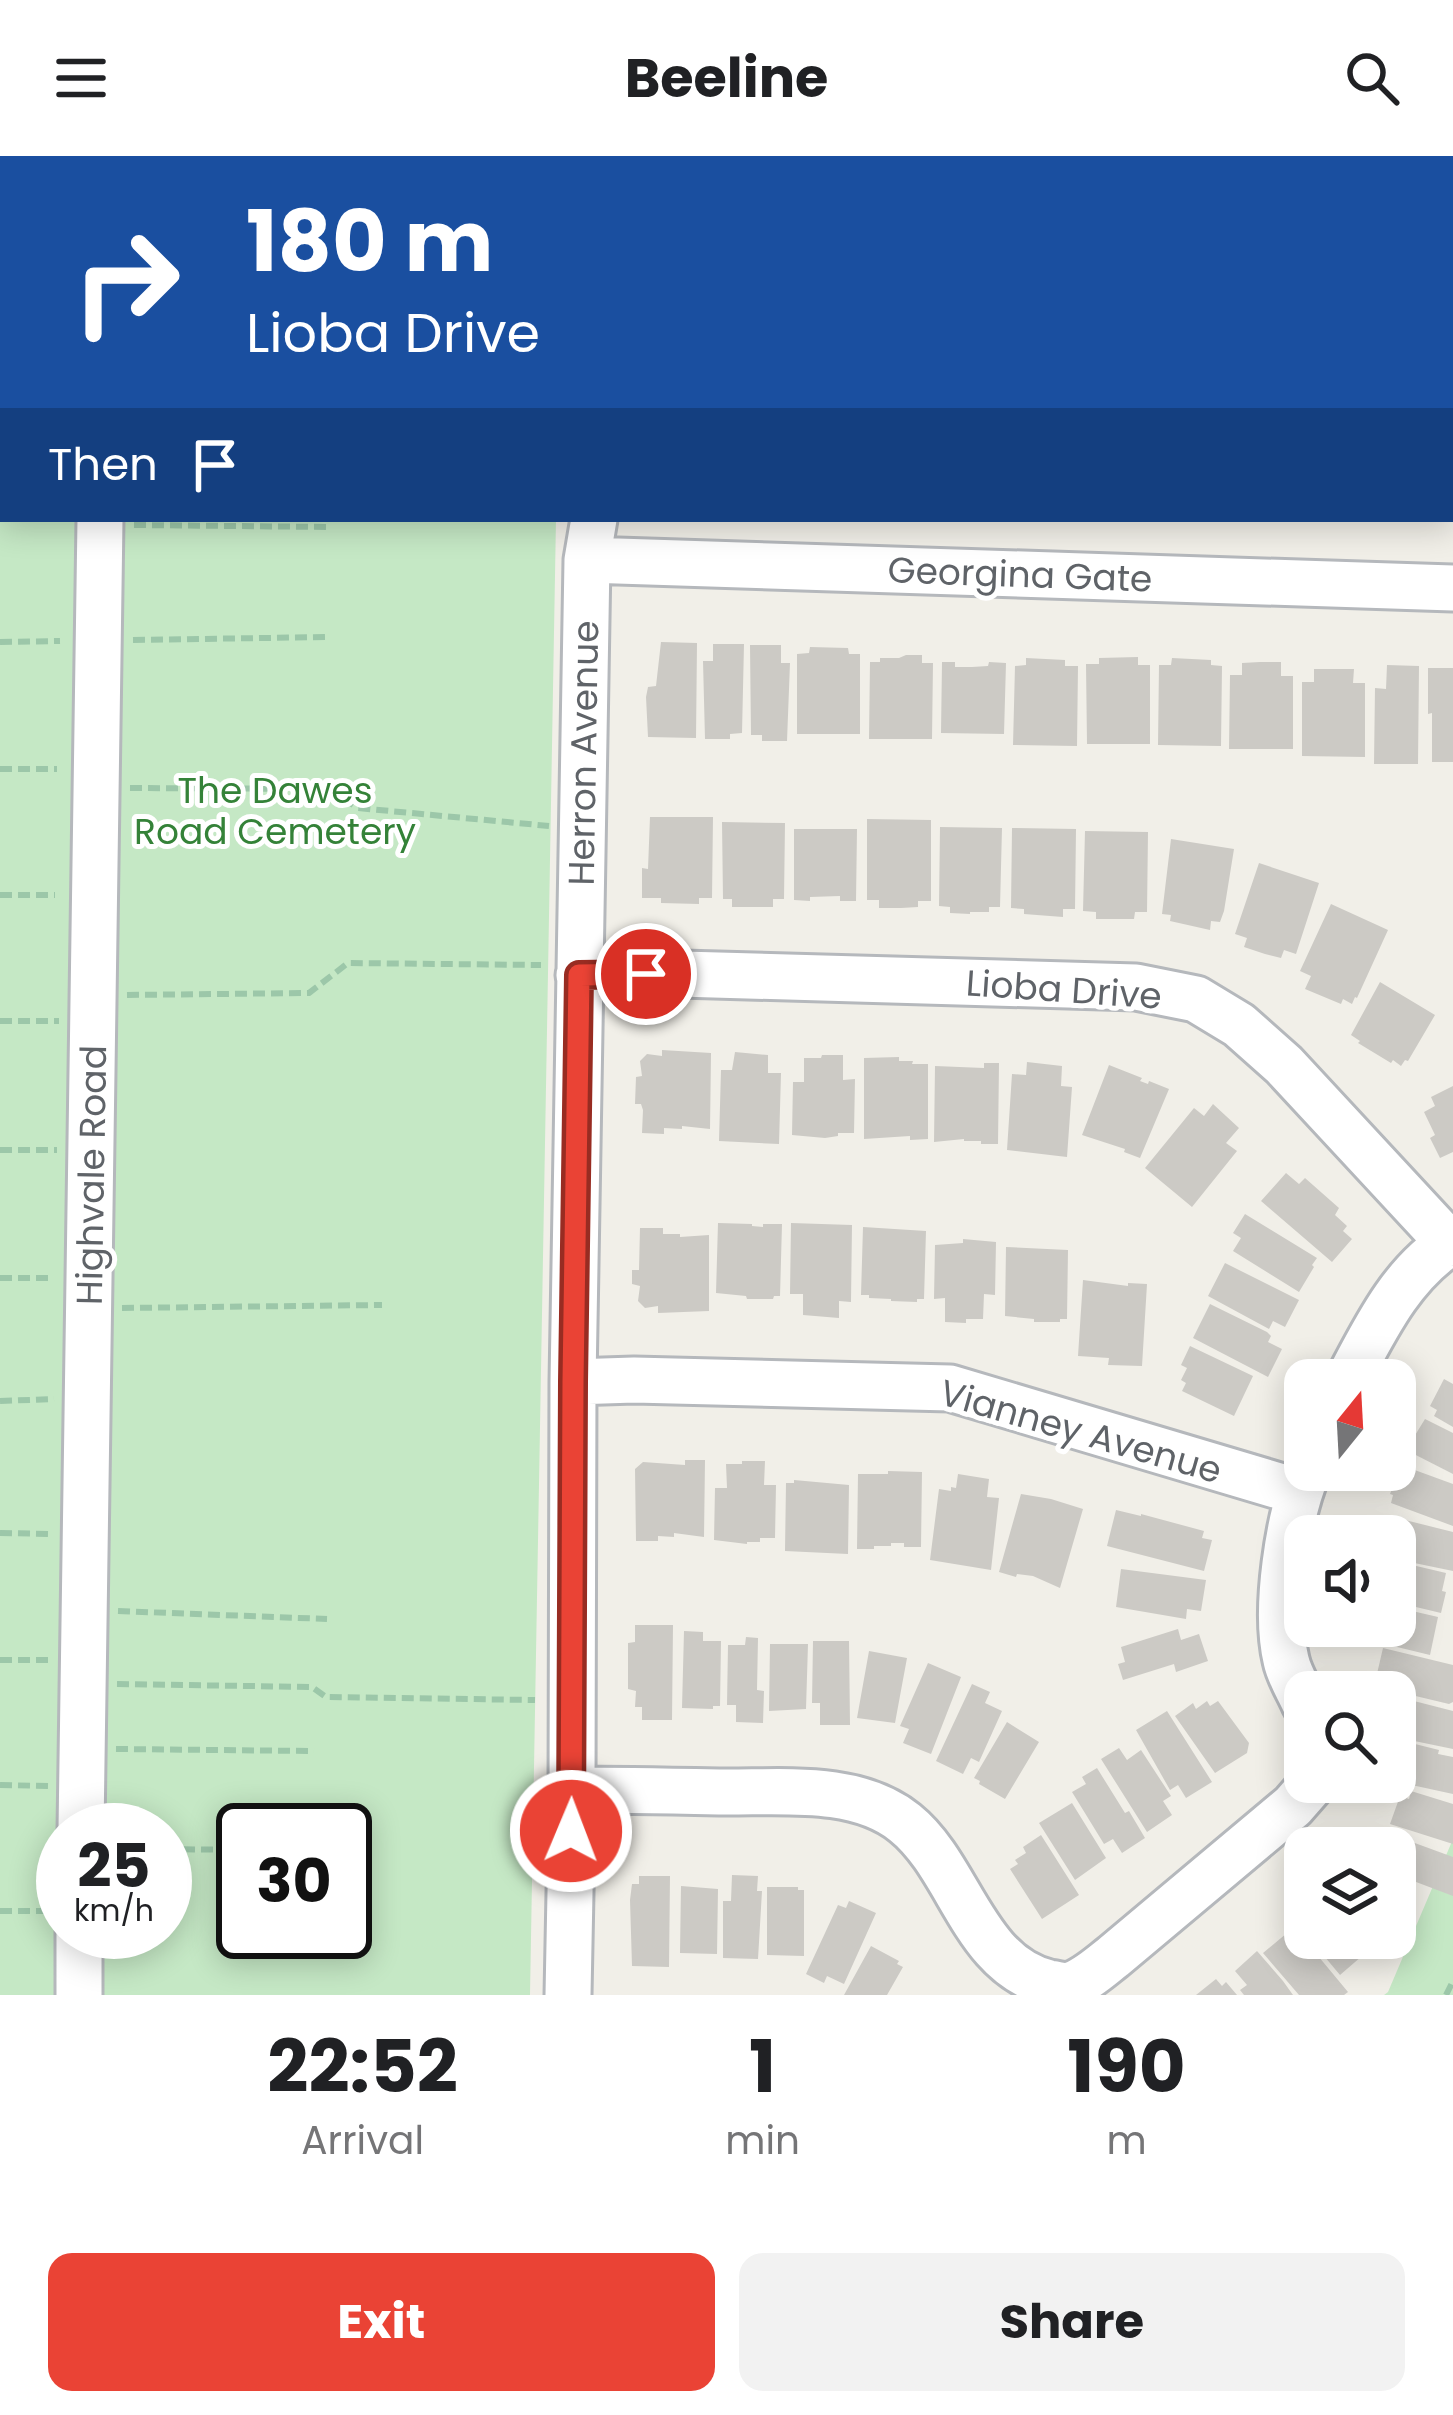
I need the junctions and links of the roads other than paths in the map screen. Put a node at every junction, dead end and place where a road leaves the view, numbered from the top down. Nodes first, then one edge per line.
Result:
1 (100, 522) edge
2 (591, 539) edge
3 (1453, 588) edge
4 (564, 970) junction
5 (1451, 1242) edge
6 (1359, 1359) edge
7 (573, 1382) junction
8 (1284, 1476) edge
9 (1301, 1491) edge
10 (1290, 1671) edge
11 (572, 1790) junction
12 (81, 1803) edge
13 (1296, 1803) edge
14 (80, 1959) edge
15 (79, 1995) edge
16 (568, 1995) edge

1 - 12 street, Highvale Road
2 - 3 street, Georgina Gate
2 - 4 street, Herron Avenue
4 - 5 street, Lioba Drive
4 - 7 street, Herron Avenue
5 - 6 street
7 - 8 street, Vianney Avenue
7 - 11 street, Herron Avenue
9 - 10 street
11 - 13 street
11 - 16 street, Herron Avenue
14 - 15 street

